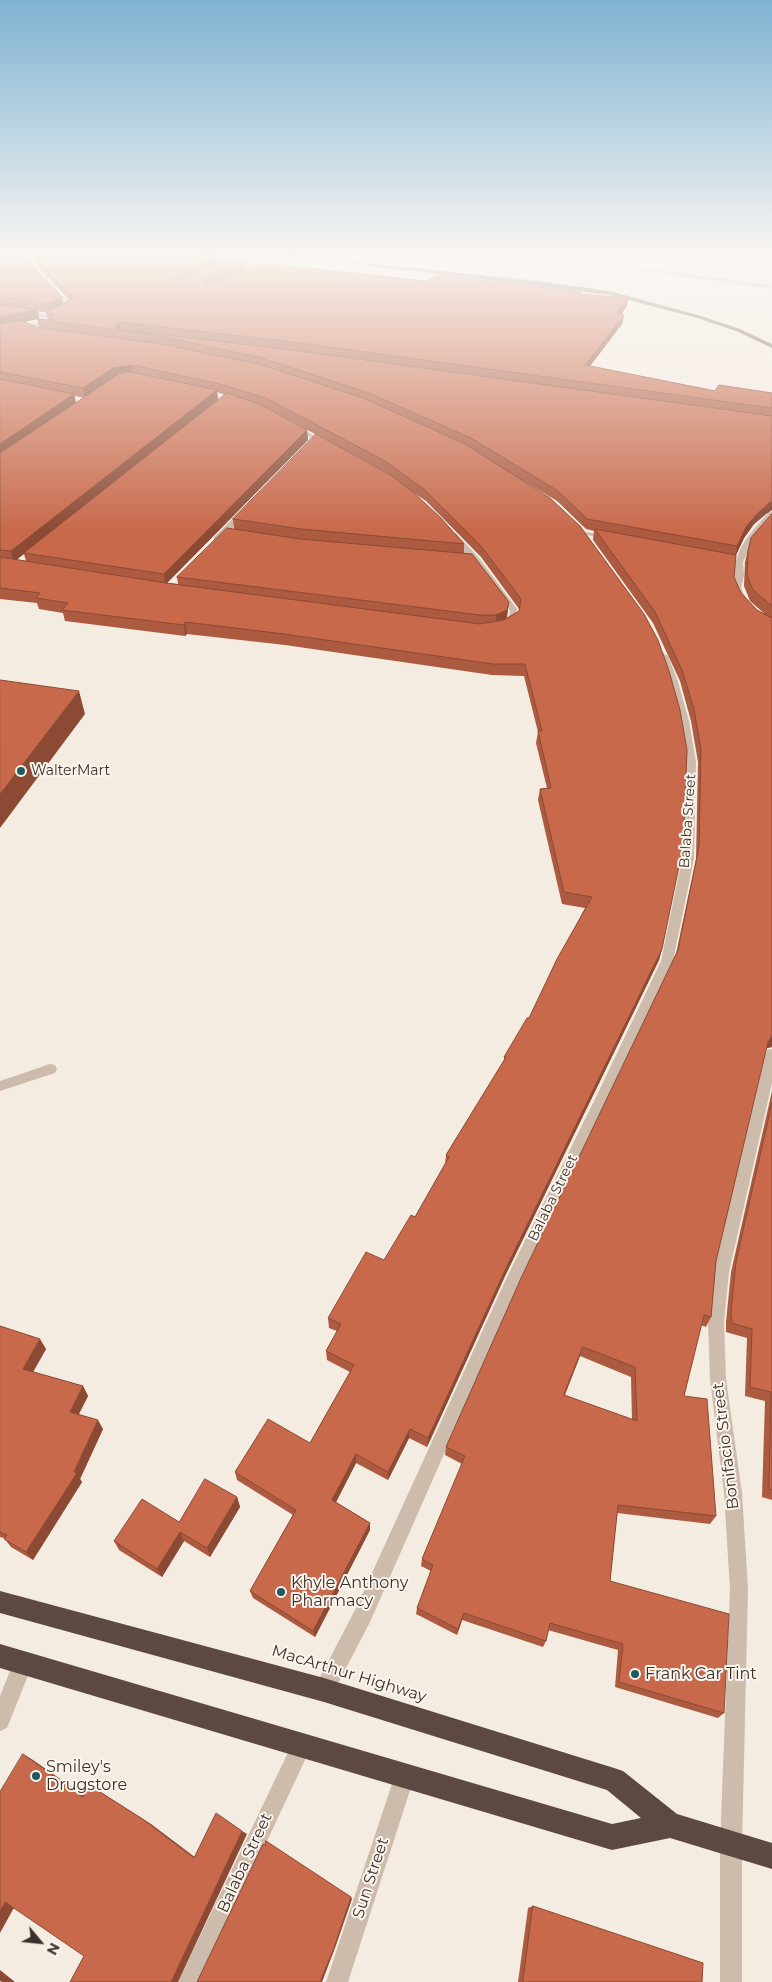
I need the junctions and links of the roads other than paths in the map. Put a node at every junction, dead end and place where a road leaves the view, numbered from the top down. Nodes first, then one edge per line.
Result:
1 (283, 420) edge
2 (315, 440) junction
3 (308, 447) edge
4 (338, 450) edge
5 (252, 504) edge
6 (772, 514) edge
7 (446, 527) edge
8 (224, 532) junction
9 (234, 533) edge
10 (618, 540) edge
11 (212, 545) edge
12 (594, 549) edge
13 (467, 560) edge
14 (476, 560) junction
15 (730, 560) edge
16 (739, 562) junction
17 (750, 609) edge
18 (494, 630) edge
19 (657, 644) edge
20 (772, 1054) edge
21 (50, 1069) dead end
22 (0, 1086) edge
23 (0, 1602) edge
24 (0, 1656) edge
25 (23, 1663) junction
26 (324, 1690) junction
27 (0, 1721) edge
28 (302, 1745) junction
29 (405, 1775) junction
30 (670, 1825) junction
31 (731, 1845) junction
32 (772, 1856) edge
33 (189, 1982) edge
34 (337, 1982) edge
35 (731, 1982) edge

1 - 2 street
2 - 3 street
2 - 4 street
5 - 8 street
6 - 16 street
7 - 14 street
8 - 9 street
8 - 11 street
10 - 12 street
13 - 14 street
14 - 18 street
15 - 16 street
16 - 17 street
19 - 26 street, Balaba Street
20 - 31 street, Bonifacio Street
21 - 22 street
23 - 26 highway, MacArthur Highway
24 - 25 highway, MacArthur Highway
25 - 27 street
25 - 28 highway, MacArthur Highway
26 - 30 highway, MacArthur Highway
28 - 29 highway, MacArthur Highway
28 - 33 street, Balaba Street
29 - 30 highway, MacArthur Highway
29 - 34 street, Sun Street
30 - 31 highway, MacArthur Highway
31 - 32 highway, MacArthur Highway
31 - 35 street, Bonifacio Street

